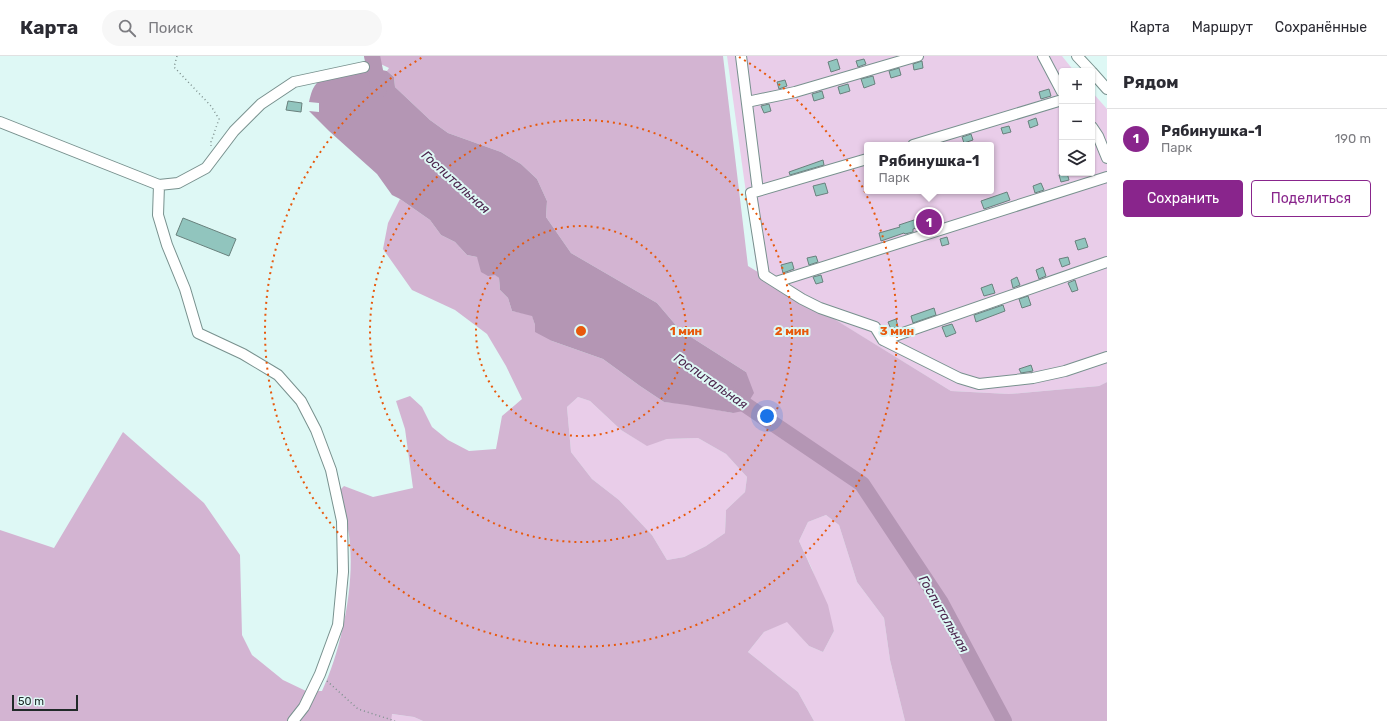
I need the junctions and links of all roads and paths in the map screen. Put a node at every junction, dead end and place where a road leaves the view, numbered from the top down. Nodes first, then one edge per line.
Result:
1 (177, 56) edge
2 (741, 56) edge
3 (918, 56) edge
4 (1043, 56) edge
5 (1077, 56) edge
6 (364, 67) dead end
7 (1088, 68) edge
8 (1095, 76) edge
9 (1059, 86) edge
10 (1107, 89) edge
11 (1059, 101) edge
12 (747, 102) junction
13 (0, 122) edge
14 (1095, 132) edge
15 (923, 142) edge
16 (1107, 158) edge
17 (212, 160) junction
18 (864, 160) edge
19 (1107, 177) edge
20 (159, 185) junction
21 (758, 191) junction
22 (1107, 262) edge
23 (776, 282) junction
24 (883, 340) junction
25 (1107, 357) edge
26 (320, 674) junction
27 (293, 721) edge
28 (395, 721) edge

1 - 17 path
2 - 12 street
3 - 12 street
4 - 9 street
5 - 7 street
6 - 17 street
8 - 10 street
11 - 15 street
12 - 21 street
13 - 20 street
14 - 16 street
17 - 20 street
18 - 21 street
19 - 23 street
20 - 26 street
21 - 23 street
22 - 24 street
23 - 24 street
24 - 25 street
26 - 27 street
26 - 28 path

